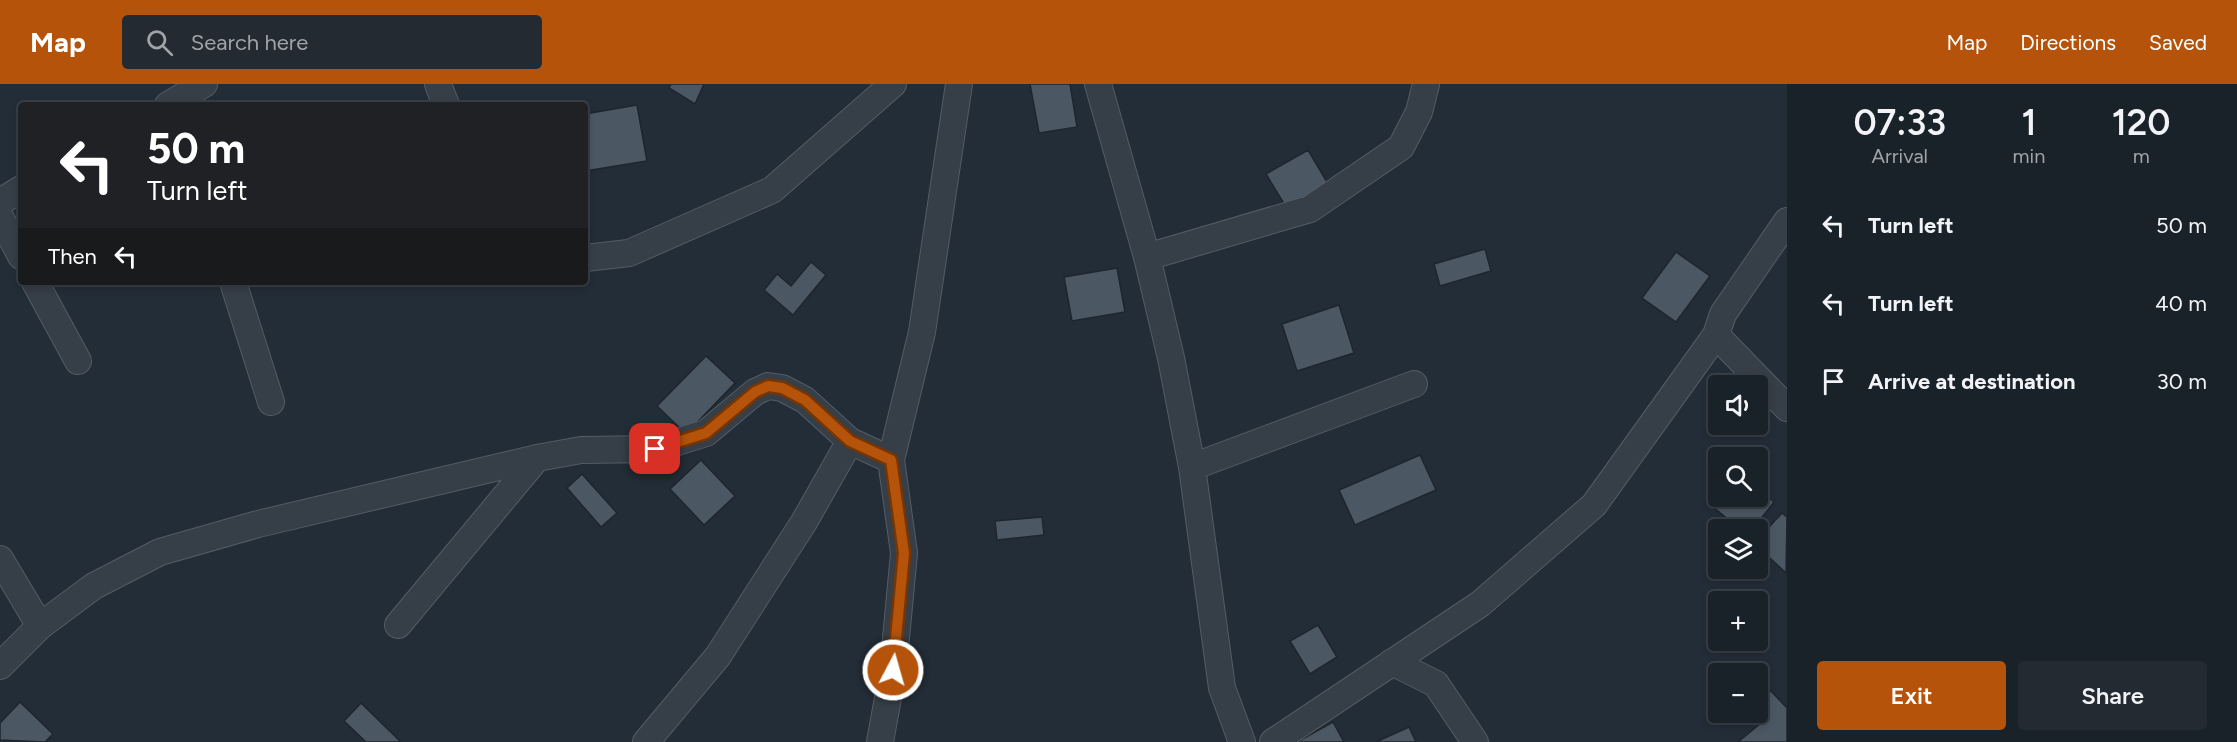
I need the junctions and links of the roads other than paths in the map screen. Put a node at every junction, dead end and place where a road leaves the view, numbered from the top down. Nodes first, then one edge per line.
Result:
1 (204, 84) edge
2 (438, 84) edge
3 (892, 84) edge
4 (959, 84) edge
5 (1098, 84) edge
6 (1426, 84) edge
7 (173, 102) edge
8 (445, 102) edge
9 (18, 191) edge
10 (0, 202) edge
11 (0, 217) edge
12 (1787, 221) edge
13 (18, 250) edge
14 (1147, 257) junction
15 (588, 258) edge
16 (37, 285) edge
17 (234, 285) edge
18 (1716, 336) junction
19 (78, 361) dead end
20 (1414, 384) dead end
21 (271, 402) dead end
22 (1787, 408) edge
23 (850, 441) junction
24 (537, 458) junction
25 (891, 460) junction
26 (1192, 467) junction
27 (0, 559) edge
28 (398, 625) dead end
29 (40, 626) junction
30 (1392, 662) junction
31 (0, 666) edge
32 (646, 742) edge
33 (880, 742) edge
34 (1242, 742) edge
35 (1273, 742) edge
36 (1475, 742) edge

1 - 7 street
2 - 8 street
3 - 15 street
4 - 25 street
5 - 14 street
6 - 14 street
9 - 10 street
11 - 13 street
12 - 18 street
14 - 26 street
16 - 19 street
17 - 21 street
18 - 22 street
18 - 30 street
20 - 26 street
23 - 24 street
23 - 25 street
23 - 32 street
24 - 28 street
24 - 29 street
25 - 33 street
26 - 34 street
27 - 29 street
29 - 31 street
30 - 35 street
30 - 36 street

